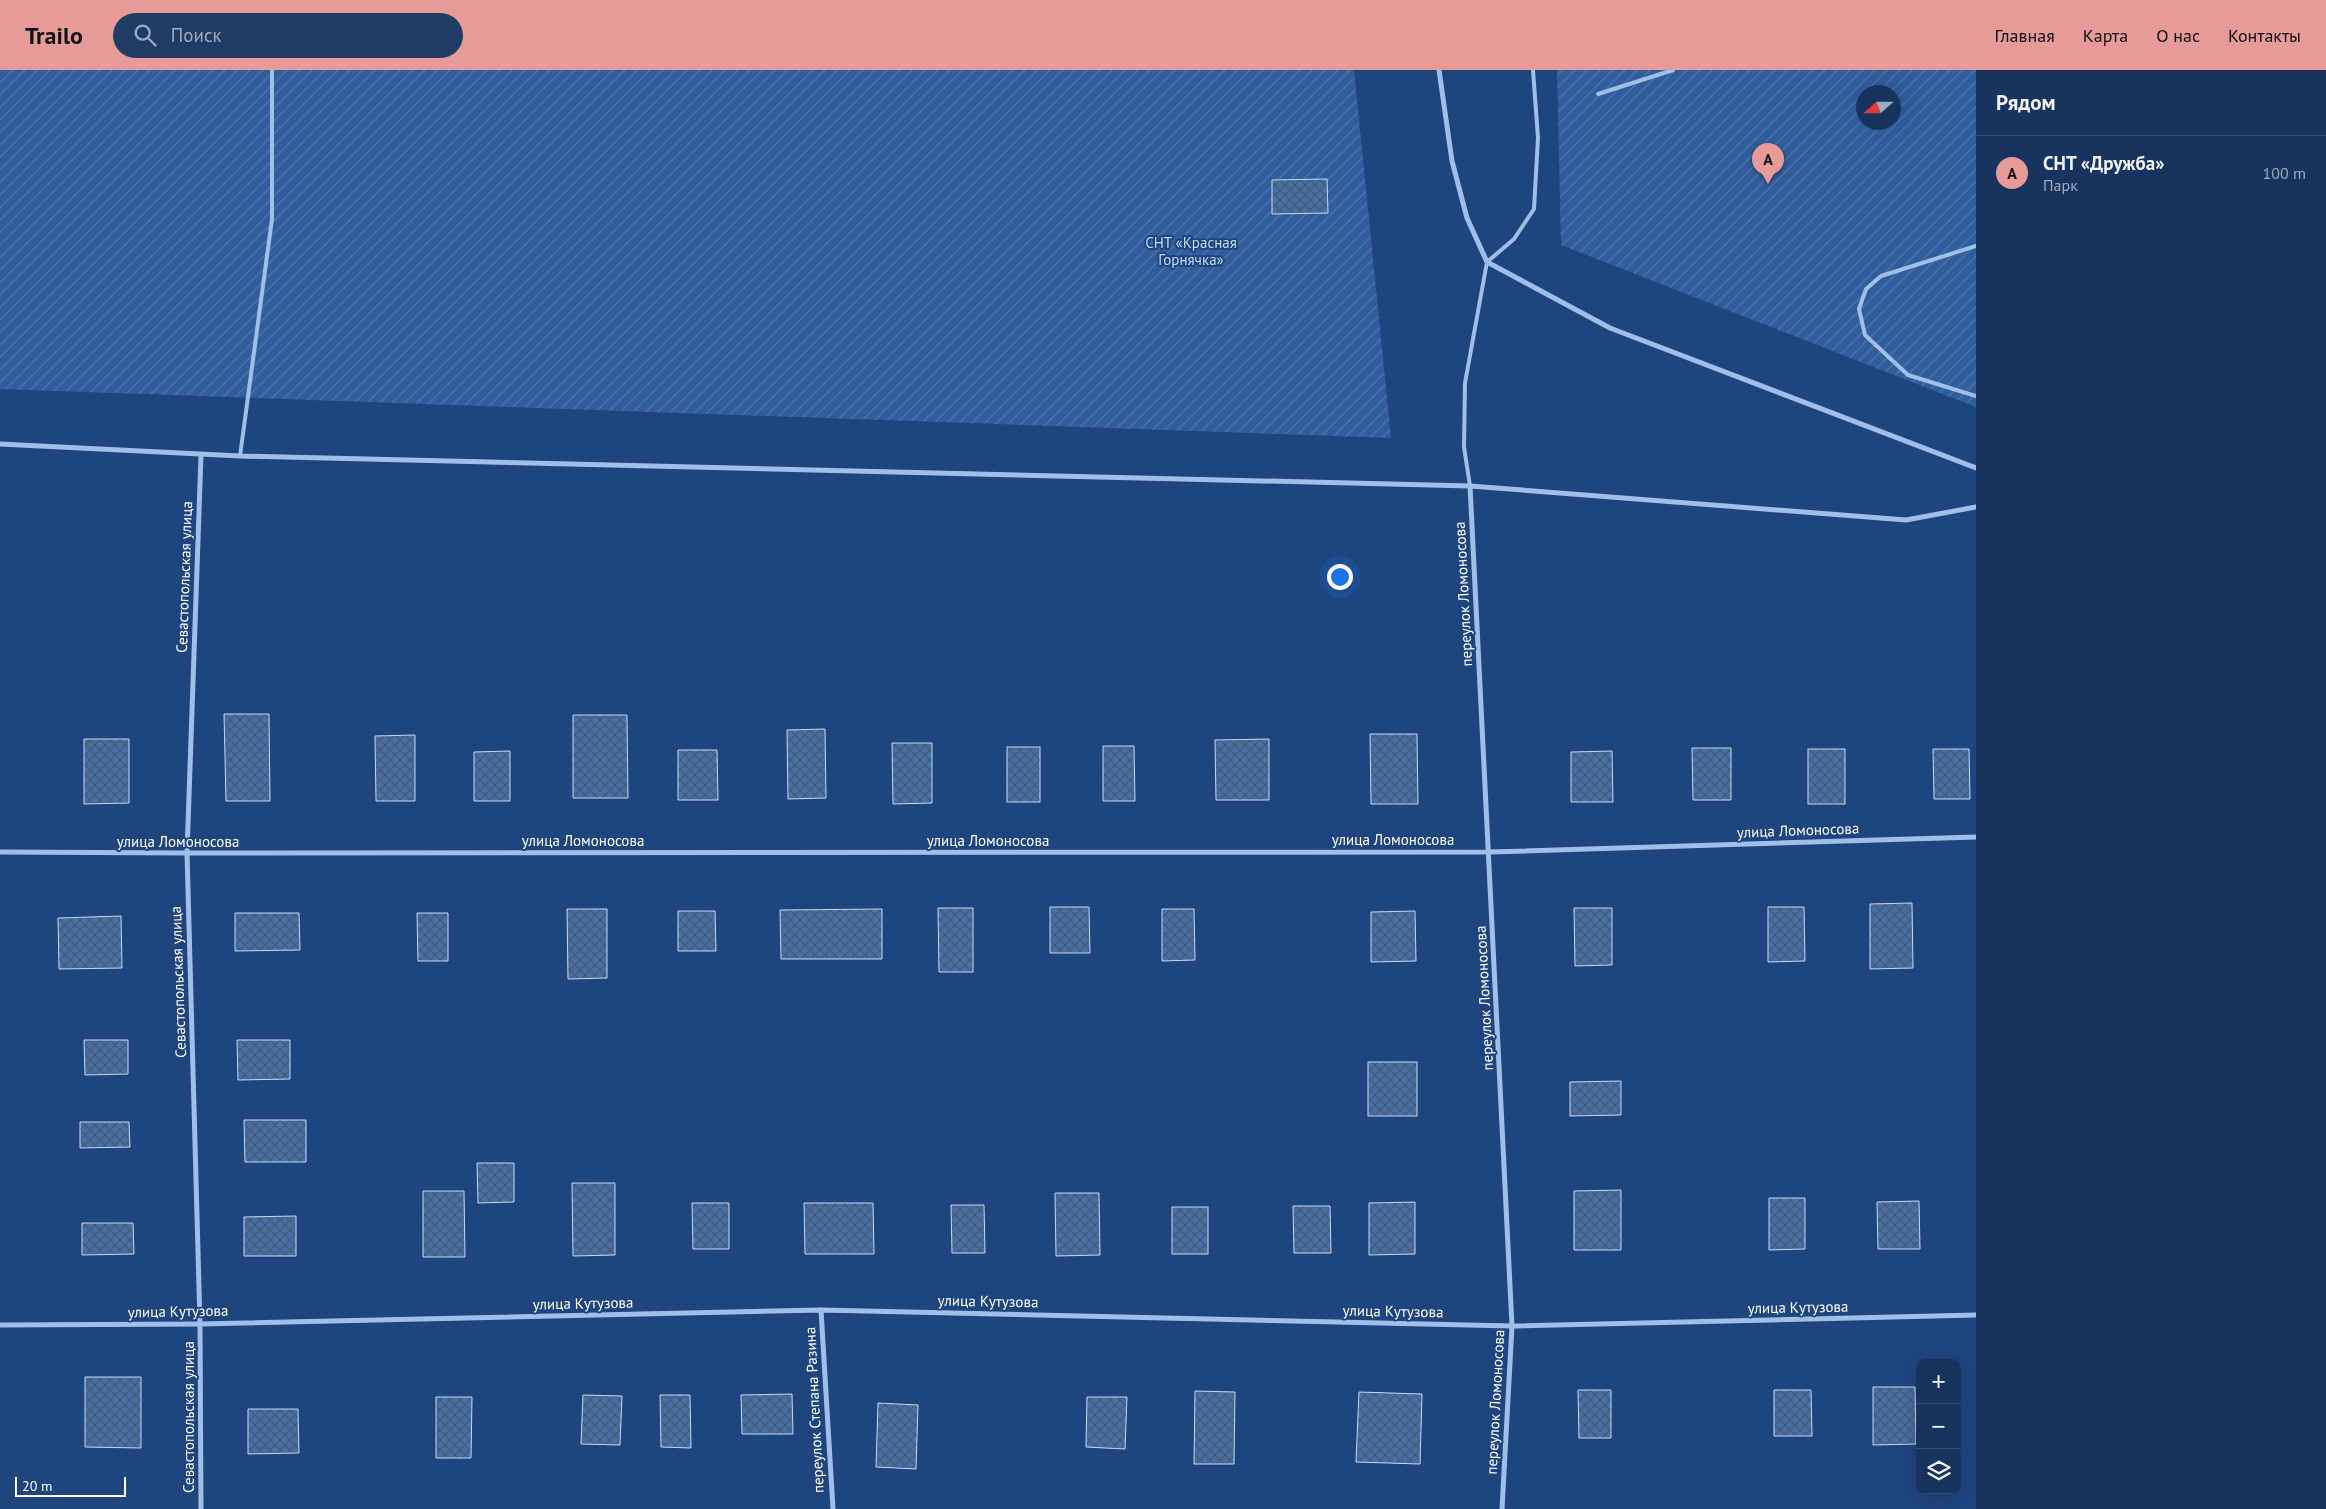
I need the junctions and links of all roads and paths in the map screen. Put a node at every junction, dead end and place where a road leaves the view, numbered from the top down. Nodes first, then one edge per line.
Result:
1 (272, 70) edge
2 (1439, 70) edge
3 (1533, 70) edge
4 (1673, 70) edge
5 (1598, 94) dead end
6 (1976, 246) edge
7 (1487, 262) junction
8 (1976, 396) edge
9 (0, 444) edge
10 (201, 455) junction
11 (240, 456) junction
12 (1976, 468) edge
13 (1470, 486) junction
14 (1976, 507) edge
15 (1976, 837) edge
16 (0, 852) edge
17 (1490, 852) junction
18 (187, 854) junction
19 (821, 1310) junction
20 (1976, 1315) edge
21 (200, 1324) junction
22 (0, 1325) edge
23 (1512, 1326) junction
24 (201, 1509) edge
25 (833, 1509) edge
26 (1502, 1509) edge

1 - 11 lane
2 - 7 street
3 - 7 lane
4 - 5 lane
6 - 8 lane
7 - 12 street
7 - 13 lane
9 - 10 street
10 - 11 street
10 - 18 street, Севастопольская улица
11 - 13 street
13 - 14 street
13 - 17 street, переулок Ломоносова
15 - 17 street, улица Ломоносова
16 - 18 street, улица Ломоносова
17 - 18 street, улица Ломоносова
17 - 23 street, переулок Ломоносова
18 - 21 street, Севастопольская улица
19 - 21 street, улица Кутузова
19 - 23 street, улица Кутузова
19 - 25 street, переулок Степана Разина
20 - 23 street, улица Кутузова
21 - 22 street, улица Кутузова
21 - 24 street, Севастопольская улица
23 - 26 street, переулок Ломоносова

